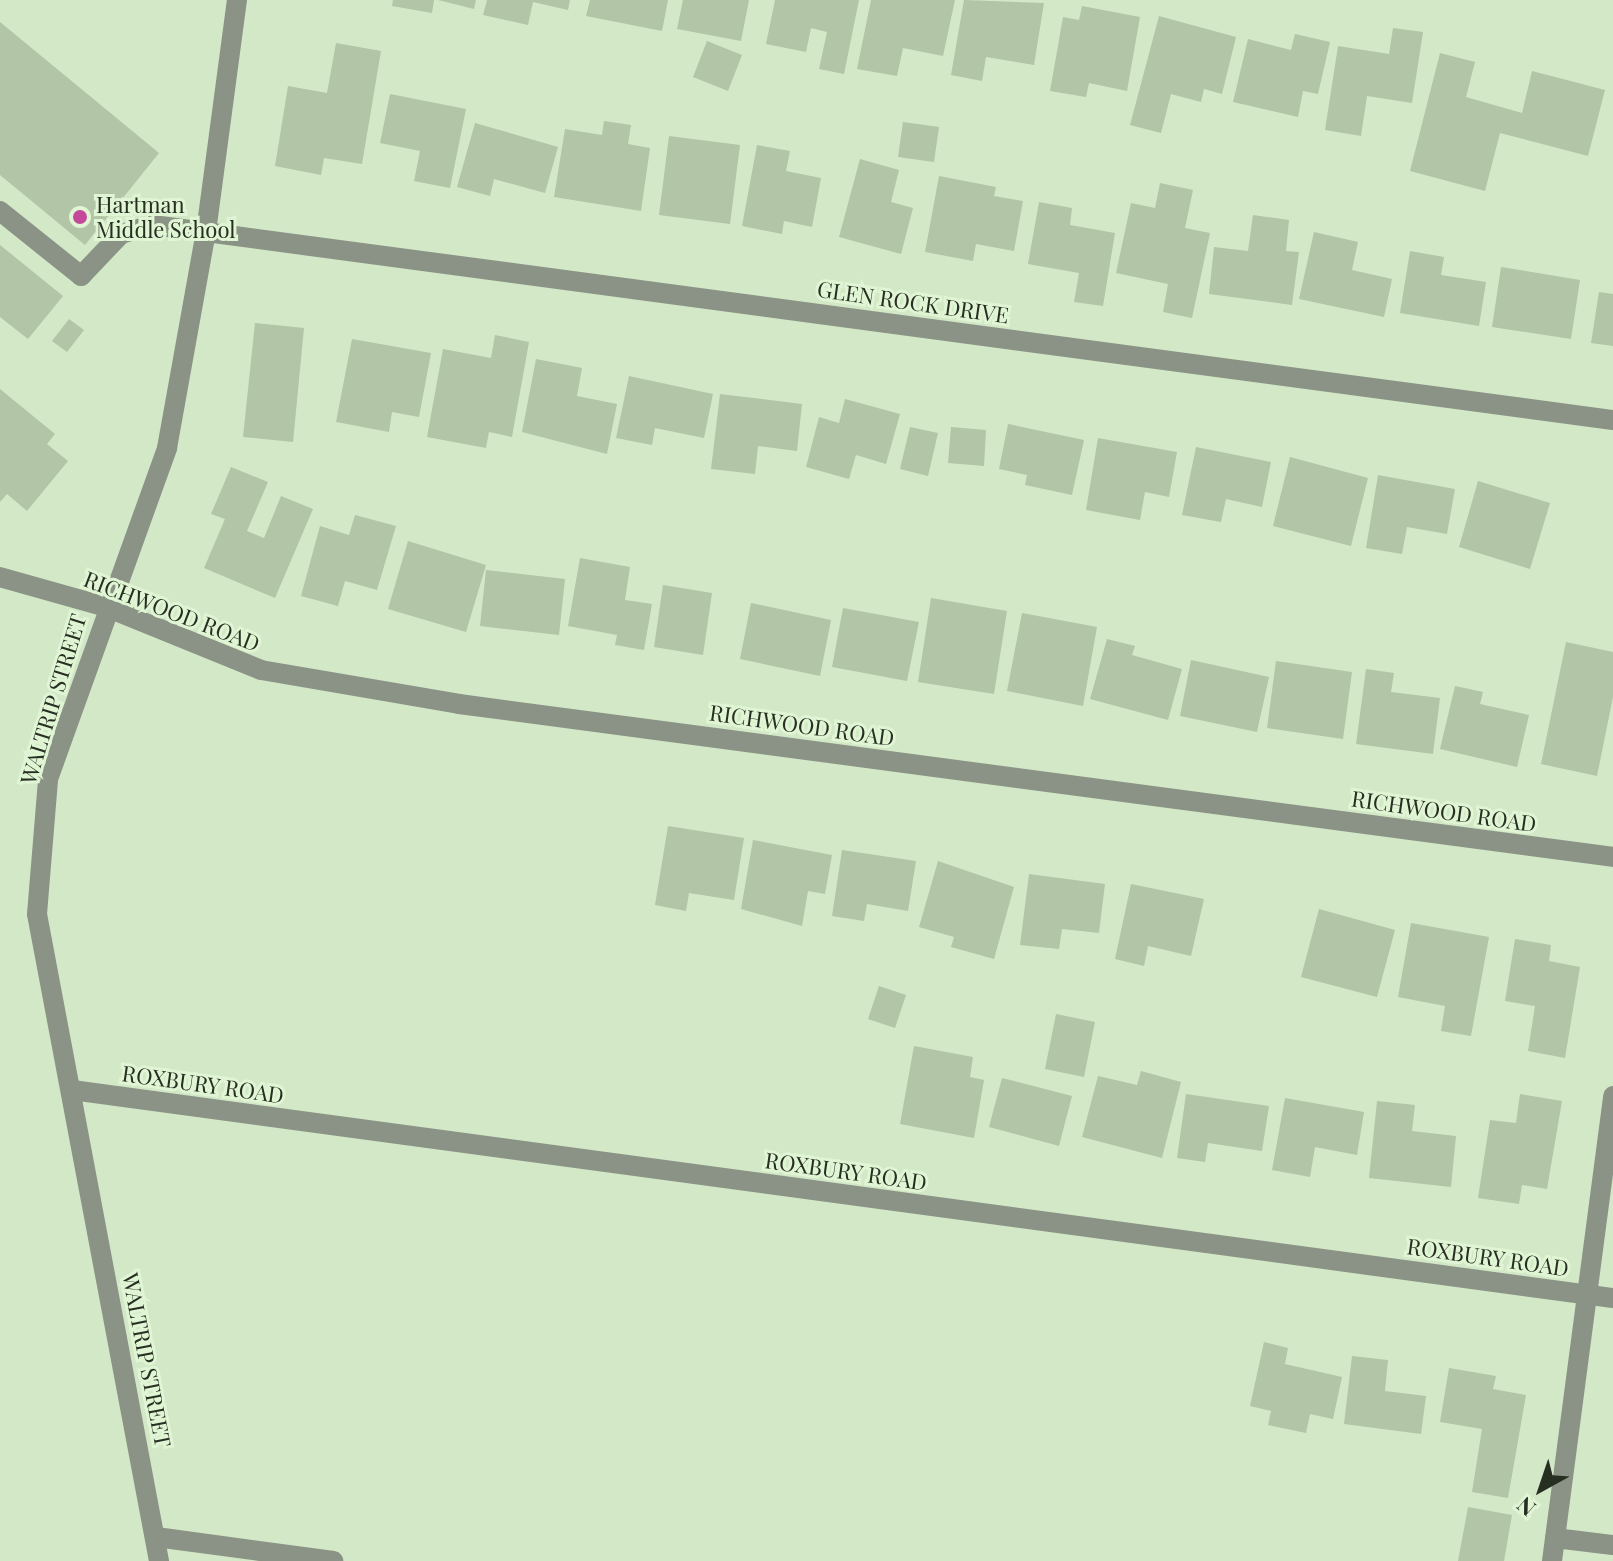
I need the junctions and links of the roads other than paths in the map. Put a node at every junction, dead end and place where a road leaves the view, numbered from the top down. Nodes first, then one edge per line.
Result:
1 (237, 0) edge
2 (0, 211) edge
3 (206, 232) junction
4 (1613, 420) edge
5 (0, 577) edge
6 (106, 607) junction
7 (1613, 857) edge
8 (72, 1090) junction
9 (1613, 1096) edge
10 (1589, 1295) junction
11 (1613, 1298) edge
12 (156, 1537) junction
13 (1555, 1538) junction
14 (1613, 1545) edge
15 (159, 1561) edge
16 (333, 1561) edge
17 (1552, 1561) edge

1 - 3 street, WALTRIP STREET
2 - 3 street, GLEN ROCK DRIVE
3 - 4 street, GLEN ROCK DRIVE
3 - 6 street, WALTRIP STREET
5 - 6 street, RICHWOOD ROAD
6 - 7 street, RICHWOOD ROAD
6 - 8 street, WALTRIP STREET
8 - 10 street, ROXBURY ROAD
8 - 12 street, WALTRIP STREET
9 - 10 street
10 - 11 street, ROXBURY ROAD
10 - 13 street
12 - 15 street, WALTRIP STREET
12 - 16 street
13 - 14 street
13 - 17 street

